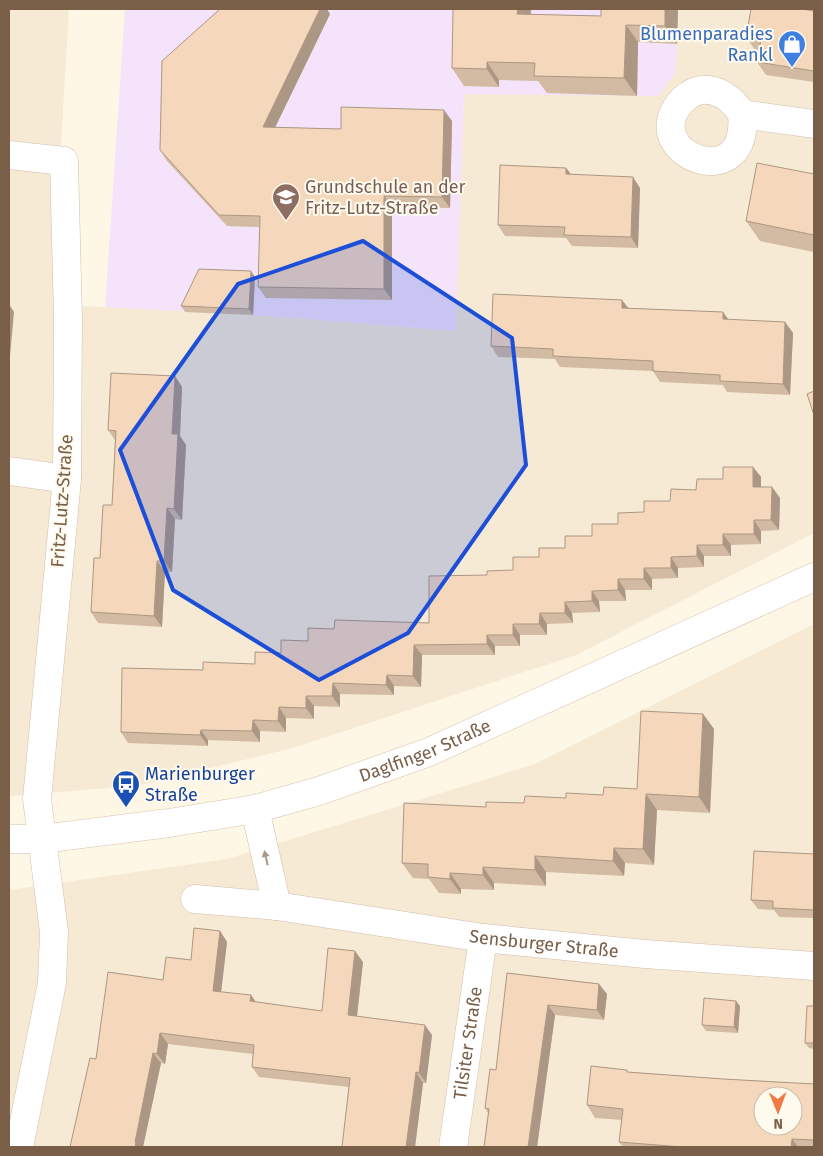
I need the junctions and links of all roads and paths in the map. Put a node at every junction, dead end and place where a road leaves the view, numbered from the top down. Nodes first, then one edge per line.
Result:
1 (742, 114) dead end
2 (814, 124) edge
3 (9, 155) edge
4 (9, 471) edge
5 (67, 479) junction
6 (814, 577) edge
7 (255, 809) junction
8 (9, 839) edge
9 (42, 839) junction
10 (195, 899) dead end
11 (277, 906) junction
12 (483, 938) junction
13 (814, 966) edge
14 (19, 1147) edge
15 (453, 1147) edge

1 - 2 street
3 - 5 street, Fritz-Lutz-Straße
4 - 5 street
5 - 9 street, Fritz-Lutz-Straße
6 - 7 street, Daglfinger Straße
7 - 9 street, Daglfinger Straße
11 -> 7 street
8 - 9 street, Daglfinger Straße
9 - 14 street
10 - 11 street, Sensburger Straße
11 - 12 street, Sensburger Straße
12 - 13 street, Sensburger Straße
12 - 15 street, Tilsiter Straße

